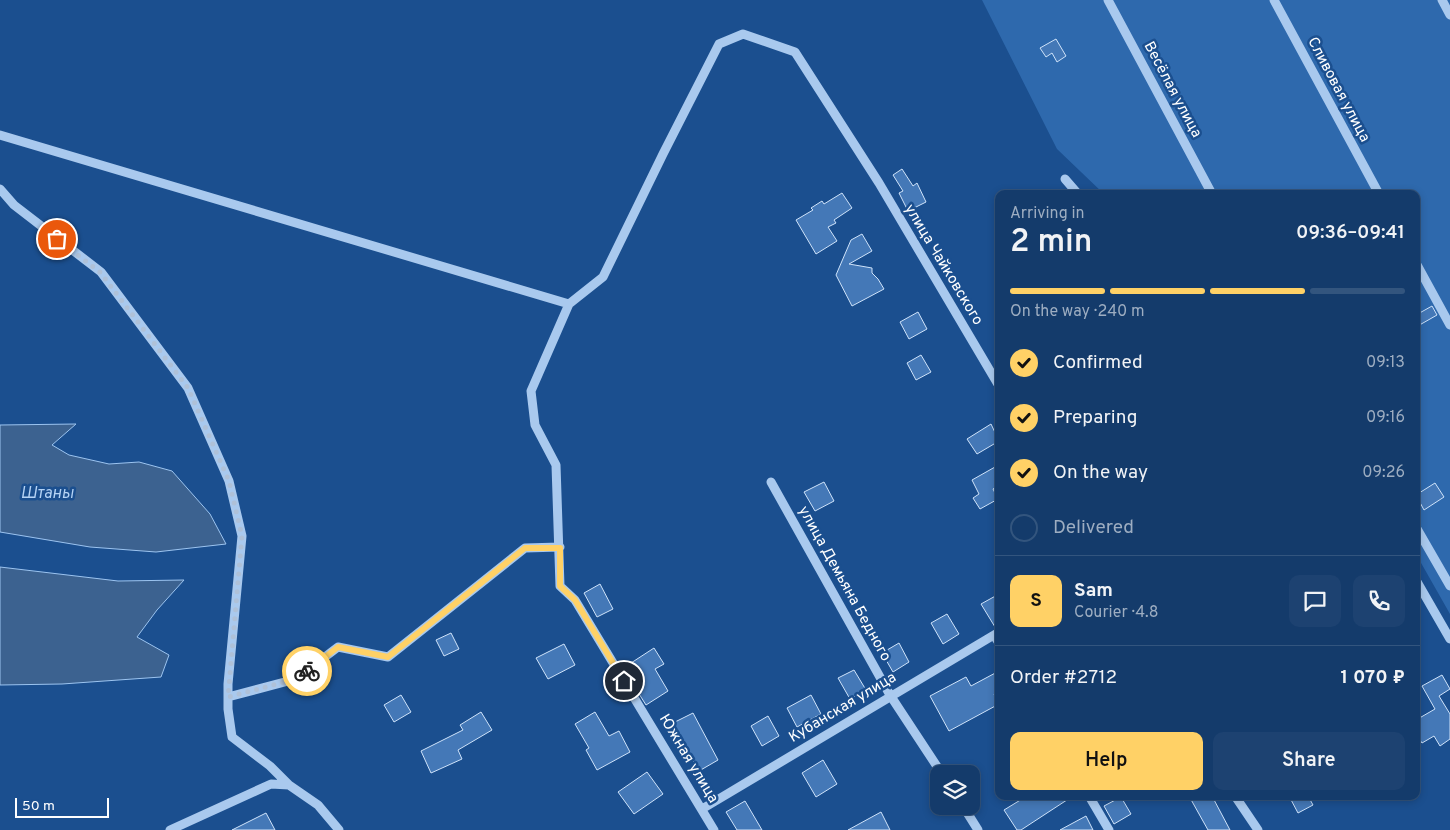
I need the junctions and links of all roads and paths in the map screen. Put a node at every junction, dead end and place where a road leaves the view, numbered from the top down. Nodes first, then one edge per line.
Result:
1 (1108, 0) edge
2 (1274, 0) edge
3 (1442, 0) edge
4 (1450, 16) edge
5 (0, 135) edge
6 (1065, 179) dead end
7 (0, 189) edge
8 (1075, 190) edge
9 (1210, 190) edge
10 (1377, 190) edge
11 (1420, 270) edge
12 (569, 304) junction
13 (1450, 325) edge
14 (995, 379) edge
15 (771, 482) dead end
16 (1420, 534) edge
17 (560, 548) junction
18 (1450, 586) edge
19 (1420, 587) edge
20 (995, 634) edge
21 (1450, 639) edge
22 (890, 695) junction
23 (228, 697) junction
24 (936, 765) edge
25 (289, 785) junction
26 (1091, 800) edge
27 (1239, 800) edge
28 (702, 809) junction
29 (969, 815) edge
30 (170, 830) edge
31 (338, 830) edge
32 (714, 830) edge
33 (978, 830) edge
34 (1109, 830) edge
35 (1258, 830) edge

1 - 9 street, Весёлая улица
2 - 10 street, Сливовая улица
3 - 4 street
5 - 12 street
6 - 8 street
7 - 23 street
11 - 13 street
12 - 14 street, улица Чайковского
12 - 17 street, Южная улица
15 - 22 street, улица Демьяна Бедного
16 - 18 street
17 - 23 street
17 - 28 street, Южная улица
19 - 21 street
20 - 22 street, Кубанская улица
22 - 24 street, улица Демьяна Бедного
22 - 28 street, Кубанская улица
23 - 25 street
25 - 30 street
25 - 31 street
26 - 34 street
27 - 35 street
28 - 32 street, Южная улица
29 - 33 street

